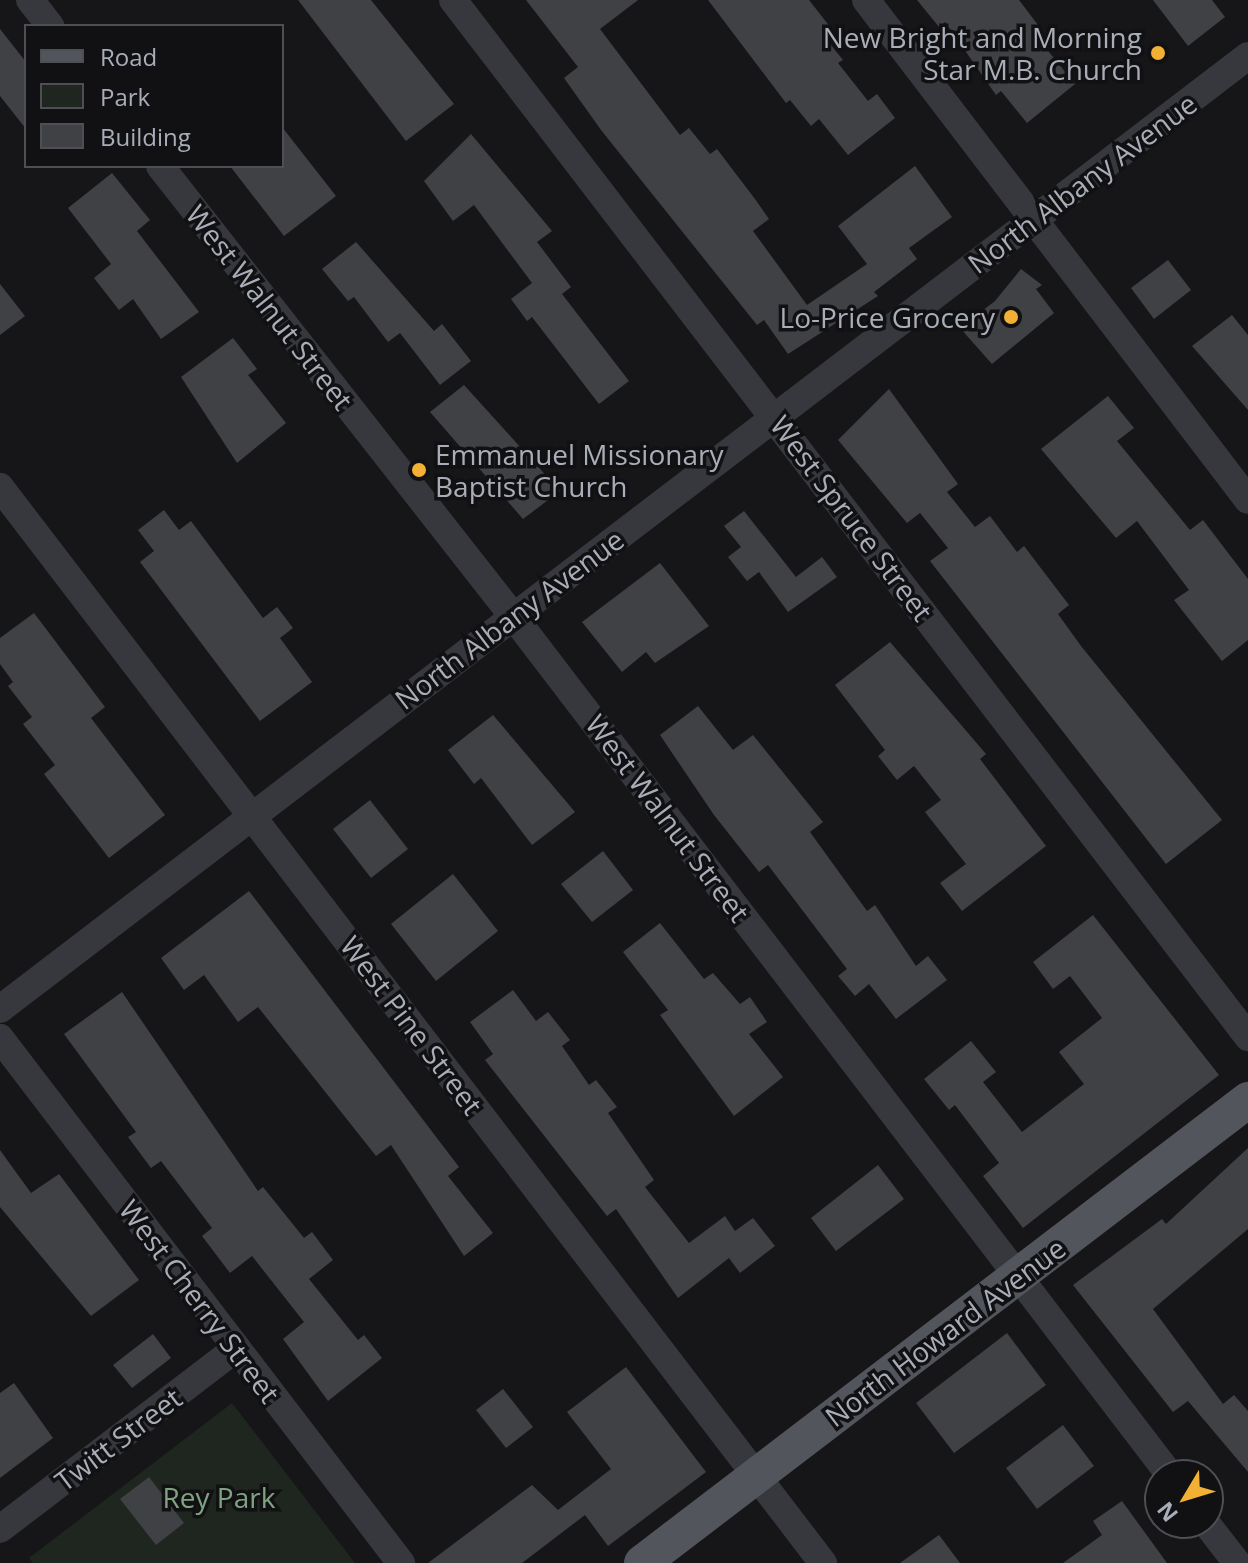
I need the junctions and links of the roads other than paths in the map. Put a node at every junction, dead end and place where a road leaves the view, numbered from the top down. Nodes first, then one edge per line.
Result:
1 (30, 0) edge
2 (453, 0) edge
3 (866, 0) edge
4 (48, 24) edge
5 (1248, 56) edge
6 (162, 168) edge
7 (1034, 220) junction
8 (775, 418) junction
9 (0, 487) edge
10 (1248, 500) edge
11 (513, 616) junction
12 (252, 815) junction
13 (0, 1009) edge
14 (1248, 1037) edge
15 (0, 1038) edge
16 (1248, 1100) edge
17 (1018, 1276) junction
18 (237, 1348) junction
19 (1158, 1459) edge
20 (756, 1476) junction
21 (0, 1529) edge
22 (1218, 1539) edge
23 (401, 1563) edge
24 (642, 1563) edge
25 (823, 1563) edge
26 (1237, 1563) edge

1 - 4 street
2 - 8 street, West Spruce Street
3 - 7 street
5 - 7 street, North Albany Avenue
6 - 11 street, West Walnut Street
7 - 8 street, North Albany Avenue
7 - 10 street
8 - 11 street, North Albany Avenue
8 - 14 street, West Spruce Street
9 - 12 street, West Pine Street
11 - 12 street, North Albany Avenue
11 - 17 street, West Walnut Street
12 - 13 street, North Albany Avenue
12 - 20 street, West Pine Street
15 - 18 street, West Cherry Street
16 - 17 main road, North Howard Avenue
17 - 19 street, West Walnut Street
17 - 20 main road, North Howard Avenue
18 - 21 street, Twitt Street
18 - 23 street, West Cherry Street
20 - 24 main road, North Howard Avenue
20 - 25 street, West Pine Street
22 - 26 street

